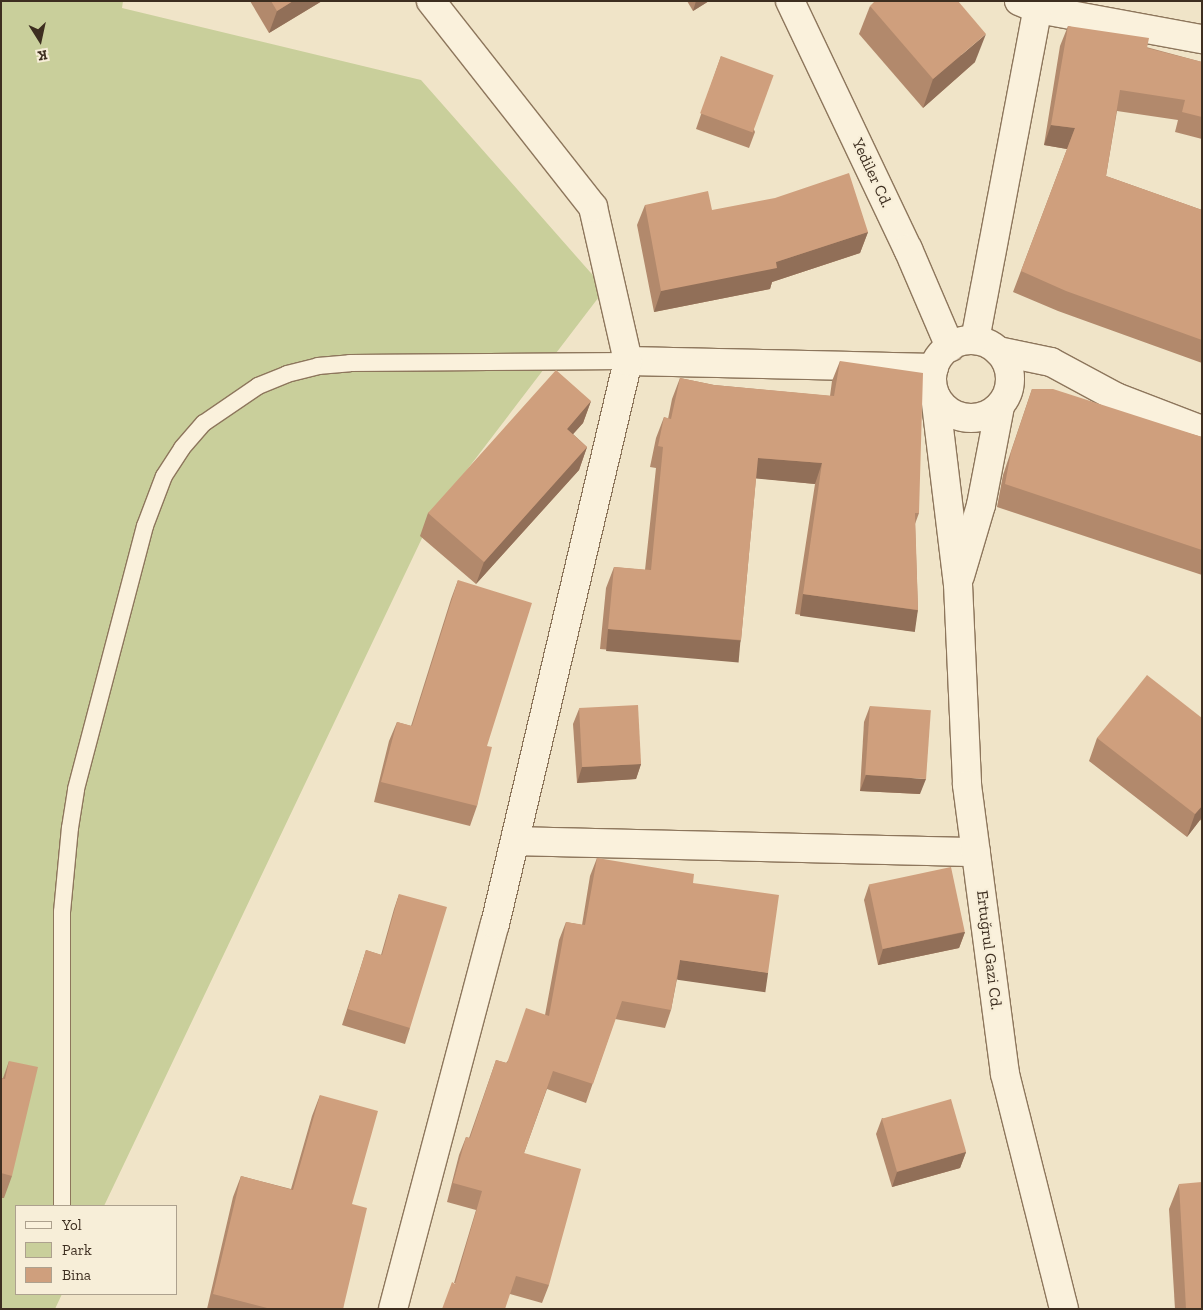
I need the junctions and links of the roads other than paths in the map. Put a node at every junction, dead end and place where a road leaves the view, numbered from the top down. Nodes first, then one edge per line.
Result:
1 (431, 1) edge
2 (790, 1) edge
3 (1032, 4) edge
4 (1202, 39) edge
5 (974, 346) junction
6 (628, 361) junction
7 (934, 368) junction
8 (935, 395) junction
9 (1116, 398) junction
10 (1004, 401) junction
11 (1202, 430) edge
12 (958, 584) junction
13 (515, 841) junction
14 (976, 852) junction
15 (62, 1205) edge
16 (393, 1309) edge
17 (1064, 1309) edge

1 - 6 street
2 - 5 street, Yediler Cd.
3 - 4 street
3 - 5 street
5 - 7 street
5 - 9 street
5 - 10 street
6 - 7 street
6 - 13 street
6 - 15 lane
7 - 8 street
8 - 10 street
8 - 12 street
9 - 10 street
9 - 11 street
10 - 12 street
12 - 14 street, Ertuğrul Gazi Cd.
13 - 14 street
13 - 16 street
14 - 17 street, Ertuğrul Gazi Cd.

